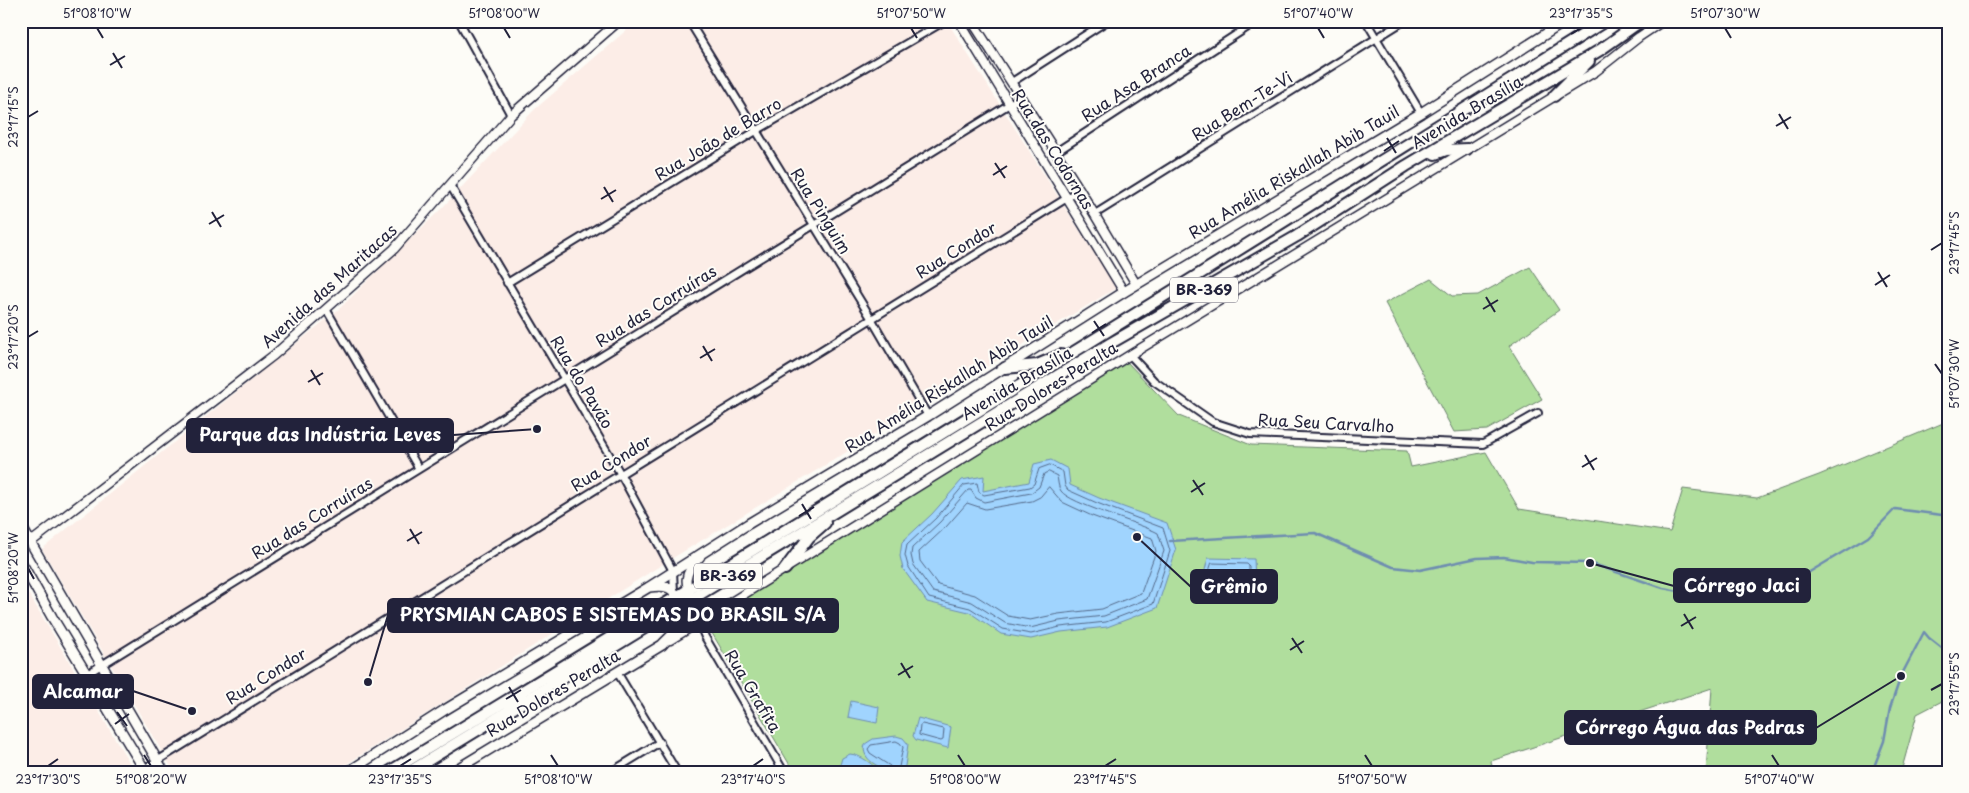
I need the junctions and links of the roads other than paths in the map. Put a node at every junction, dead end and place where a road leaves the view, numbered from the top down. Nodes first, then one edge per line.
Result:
1 (459, 21) edge
2 (619, 21) edge
3 (689, 21) edge
4 (945, 21) edge
5 (958, 21) edge
6 (972, 21) edge
7 (1107, 21) edge
8 (1257, 21) edge
9 (1366, 21) edge
10 (1404, 21) edge
11 (1566, 21) edge
12 (1594, 21) edge
13 (1605, 21) edge
14 (1634, 21) edge
15 (1641, 21) edge
16 (1663, 21) edge
17 (1621, 34) junction
18 (1376, 38) junction
19 (1600, 50) junction
20 (1547, 58) junction
21 (1003, 69) junction
22 (991, 77) junction
23 (1012, 82) junction
24 (1554, 96) junction
25 (1021, 97) junction
26 (1009, 104) junction
27 (1421, 113) junction
28 (511, 115) junction
29 (756, 131) junction
30 (1467, 149) junction
31 (1056, 152) junction
32 (1406, 166) junction
33 (450, 185) junction
34 (1080, 190) junction
35 (1066, 198) junction
36 (1095, 214) junction
37 (814, 225) junction
38 (507, 283) junction
39 (1136, 284) junction
40 (1124, 292) junction
41 (326, 309) junction
42 (871, 318) junction
43 (1094, 341) junction
44 (1130, 355) junction
45 (1005, 368) junction
46 (563, 380) junction
47 (1538, 413) dead end
48 (928, 416) junction
49 (418, 469) junction
50 (620, 473) junction
51 (853, 500) junction
52 (21, 526) edge
53 (31, 542) junction
54 (707, 550) junction
55 (21, 562) edge
56 (785, 569) junction
57 (673, 571) junction
58 (649, 587) junction
59 (692, 598) junction
60 (677, 599) junction
61 (723, 606) junction
62 (699, 623) junction
63 (662, 645) junction
64 (102, 664) junction
65 (617, 672) junction
66 (87, 674) junction
67 (660, 742) junction
68 (157, 760) junction
69 (145, 770) edge
70 (164, 772) edge
71 (348, 772) edge
72 (389, 772) edge
73 (409, 772) edge
74 (452, 772) edge
75 (611, 772) edge
76 (677, 772) edge
77 (784, 772) edge

1 - 28 street
2 - 28 street, Avenida das Maritacas
3 - 29 street, Rua Pinguim
4 - 29 street, Rua João de Barro
5 - 22 street, Rua das Codornas
6 - 21 street, Rua das Codornas
7 - 23 street
8 - 31 street, Rua Asa Branca
9 - 18 street
10 - 18 street, Rua Bem-Te-Vi
11 - 27 main road, Rua Amélia Riskallah Abib Tauil
12 - 20 highway
13 - 20 highway, Avenida Brasília / BR-369
14 - 17 highway
15 - 17 highway, Avenida Brasília / BR-369
16 - 24 street, Rua Dolores Peralta
17 - 19 highway, Avenida Brasília / BR-369
18 - 27 street
18 - 36 street, Rua Bem-Te-Vi
19 - 24 highway
19 - 32 highway, Avenida Brasília / BR-369
20 - 43 highway, Avenida Brasília / BR-369
21 - 22 street
21 - 23 street, Rua das Codornas
22 - 26 street, Rua das Codornas
23 - 25 street, Rua das Codornas
24 - 30 street, Rua Dolores Peralta
25 - 26 street, Rua das Corruíras
25 - 31 street, Rua das Codornas
26 - 35 street, Rua das Codornas
26 - 37 street, Rua das Corruíras
27 - 39 main road, Rua Amélia Riskallah Abib Tauil
28 - 33 street, Avenida das Maritacas
29 - 37 street, Rua Pinguim
29 - 38 street, Rua João de Barro
30 - 32 highway
30 - 44 street, Rua Dolores Peralta
31 - 34 street, Rua das Codornas
32 - 51 highway, Avenida Brasília / BR-369
33 - 38 street, Rua do Pavão
33 - 41 street, Avenida das Maritacas
34 - 35 street, Rua Condor
34 - 36 street, Rua das Codornas
35 - 40 street, Rua das Codornas
35 - 42 street, Rua Condor
36 - 39 street, Rua das Codornas
37 - 42 street, Rua Pinguim
37 - 46 street, Rua das Corruíras
38 - 46 street, Rua do Pavão
39 - 40 main road, Rua Amélia Riskallah Abib Tauil
40 - 45 main road, Rua Amélia Riskallah Abib Tauil
41 - 49 street
41 - 53 street, Avenida das Maritacas
42 - 48 street, Rua Pinguim
42 - 50 street, Rua Condor
43 - 45 highway
43 - 59 highway, Avenida Brasília / BR-369
44 - 47 street, Rua Seu Carvalho
44 - 56 street, Rua Dolores Peralta
45 - 48 main road, Rua Amélia Riskallah Abib Tauil
46 - 49 street, Rua das Corruíras
46 - 50 street, Rua do Pavão
48 - 54 main road, Rua Amélia Riskallah Abib Tauil
49 - 64 street, Rua das Corruíras
50 - 57 street, Rua do Pavão
50 - 68 street, Rua Condor
51 - 56 highway
51 - 59 highway, Avenida Brasília / BR-369
52 - 53 main road
53 - 64 main road
54 - 57 main road, Rua Amélia Riskallah Abib Tauil
54 - 59 street
55 - 66 main road
56 - 61 street, Rua Dolores Peralta
57 - 58 main road, Rua Amélia Riskallah Abib Tauil
57 - 60 street, Rua do Pavão
58 - 60 main road
58 - 71 main road, Rua Amélia Riskallah Abib Tauil
59 - 60 highway, Avenida Brasília / BR-369
59 - 61 street
59 - 62 street
60 - 63 main road
60 - 72 highway, Avenida Brasília / BR-369
60 - 73 highway, Avenida Brasília / BR-369
61 - 62 street, Rua Dolores Peralta
62 - 63 street, Rua Dolores Peralta
62 - 77 street, Rua Grafita
63 - 65 main road, Rua Dolores Peralta
64 - 66 street, Rua das Corruíras
64 - 68 main road
65 - 67 street
65 - 74 main road, Rua Dolores Peralta
66 - 69 main road
67 - 75 street
67 - 76 street
68 - 69 street, Rua Condor
68 - 70 main road

